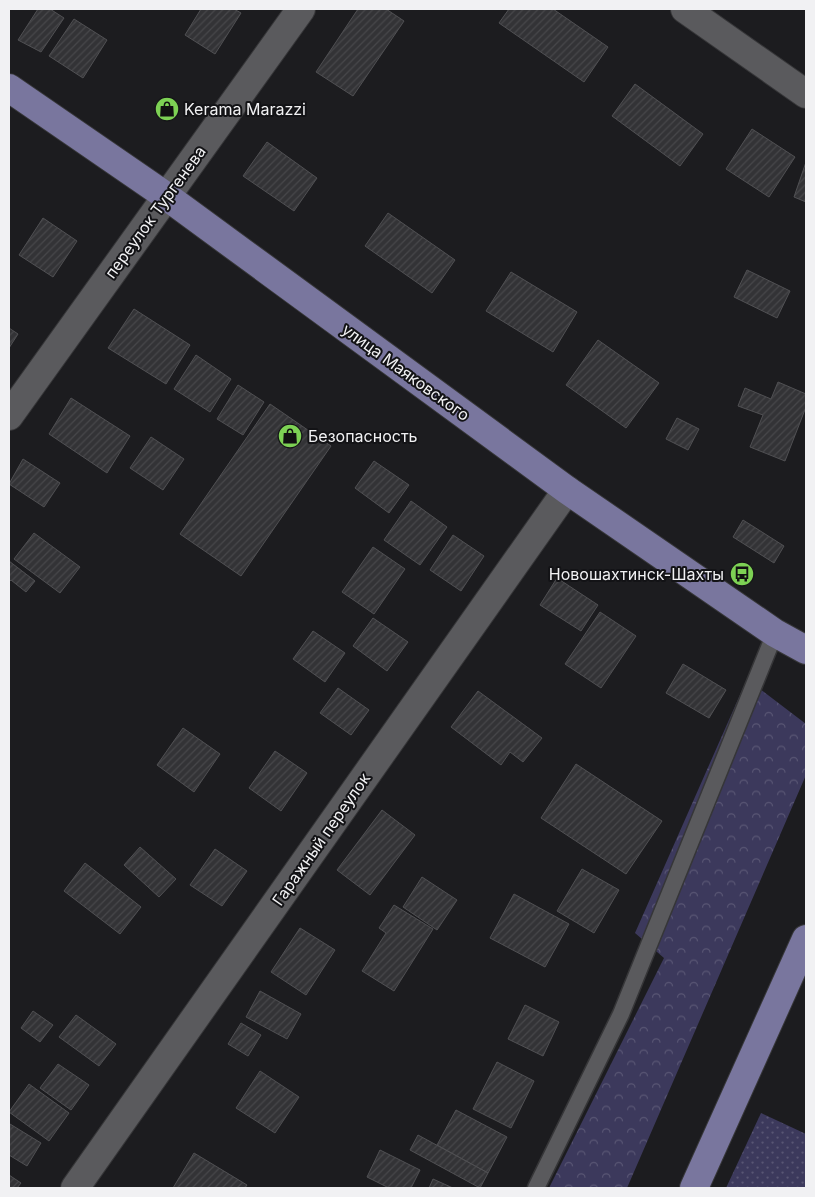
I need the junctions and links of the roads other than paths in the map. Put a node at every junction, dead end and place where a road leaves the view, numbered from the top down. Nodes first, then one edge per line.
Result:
1 (301, 9) edge
2 (685, 9) edge
3 (9, 88) edge
4 (806, 94) edge
5 (166, 196) junction
6 (9, 416) edge
7 (567, 490) junction
8 (775, 633) junction
9 (806, 650) edge
10 (806, 938) edge
11 (75, 1188) edge
12 (536, 1188) edge
13 (694, 1188) edge

1 - 5 street, переулок Тургенева
2 - 4 street
3 - 5 main road, улица Маяковского
5 - 6 street, переулок Тургенева
5 - 7 main road, улица Маяковского
7 - 8 main road, улица Маяковского
7 - 11 street, Гаражный переулок
8 - 9 main road, улица Маяковского
8 - 12 lane
10 - 13 main road

